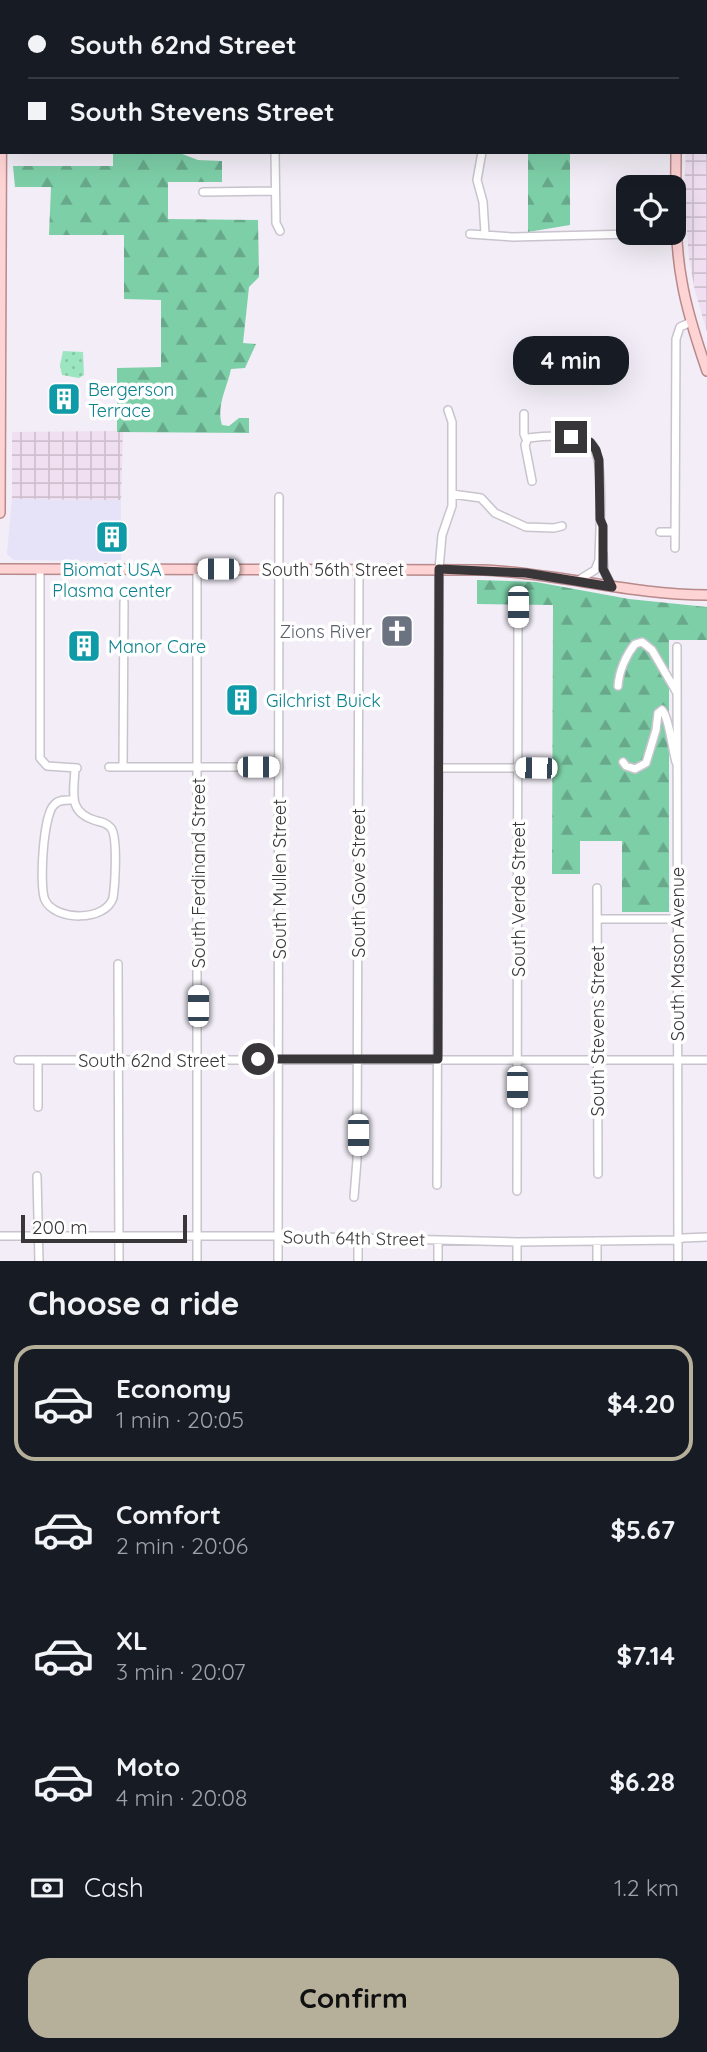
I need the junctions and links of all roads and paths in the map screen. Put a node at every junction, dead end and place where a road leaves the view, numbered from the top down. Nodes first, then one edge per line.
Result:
1 (0, 131) edge
2 (275, 154) edge
3 (482, 154) edge
4 (676, 154) edge
5 (675, 175) edge
6 (275, 191) junction
7 (203, 192) dead end
8 (280, 231) dead end
9 (485, 233) junction
10 (470, 234) dead end
11 (616, 234) edge
12 (676, 245) edge
13 (0, 300) edge
14 (691, 322) junction
15 (707, 371) edge
16 (448, 410) dead end
17 (524, 414) dead end
18 (1, 435) edge
19 (526, 439) junction
20 (532, 481) dead end
21 (452, 494) junction
22 (279, 497) dead end
23 (0, 513) edge
24 (600, 519) junction
25 (562, 526) dead end
26 (660, 532) dead end
27 (675, 532) junction
28 (675, 548) dead end
29 (0, 569) edge
30 (40, 569) junction
31 (197, 569) junction
32 (279, 569) junction
33 (359, 569) junction
34 (439, 569) junction
35 (577, 581) junction
36 (612, 587) junction
37 (707, 595) edge
38 (124, 602) dead end
39 (518, 607) dead end
40 (677, 647) dead end
41 (618, 686) dead end
42 (677, 693) junction
43 (623, 762) dead end
44 (678, 765) junction
45 (109, 767) dead end
46 (123, 767) junction
47 (198, 767) junction
48 (279, 767) junction
49 (519, 767) junction
50 (438, 768) junction
51 (552, 768) dead end
52 (74, 800) junction
53 (597, 888) dead end
54 (597, 919) junction
55 (677, 919) junction
56 (118, 964) dead end
57 (198, 1059) junction
58 (279, 1059) junction
59 (358, 1059) junction
60 (438, 1059) junction
61 (18, 1060) dead end
62 (38, 1060) junction
63 (119, 1060) junction
64 (517, 1060) junction
65 (598, 1060) junction
66 (678, 1060) junction
67 (707, 1060) edge
68 (38, 1107) dead end
69 (598, 1174) dead end
70 (37, 1176) dead end
71 (437, 1185) dead end
72 (517, 1191) dead end
73 (354, 1197) dead end
74 (0, 1236) edge
75 (277, 1236) junction
76 (39, 1237) junction
77 (119, 1237) junction
78 (197, 1237) junction
79 (707, 1237) edge
80 (358, 1238) junction
81 (438, 1240) junction
82 (678, 1240) junction
83 (597, 1241) junction
84 (517, 1242) junction
85 (39, 1261) edge
86 (119, 1261) edge
87 (197, 1261) edge
88 (278, 1261) edge
89 (358, 1261) edge
90 (438, 1261) edge
91 (517, 1261) edge
92 (597, 1261) edge
93 (678, 1261) edge

1 - 13 main road
2 - 6 street
3 - 9 street
4 - 5 main road
6 - 7 street
6 - 8 street
9 - 10 street
9 - 11 street
12 - 14 main road
13 - 18 main road
14 - 15 main road
14 - 27 street
16 - 21 street
17 - 19 street
18 - 23 main road
19 - 20 street
19 - 24 street
21 - 25 street
21 - 34 street
22 - 32 street, South Mullen Street
24 - 35 street
24 - 36 street
26 - 27 street
27 - 28 street
29 - 30 main road, South 56th Street
30 - 31 main road, South 56th Street
30 - 52 street
31 - 32 main road, South 56th Street
31 - 47 street, South Ferdinand Street
32 - 33 main road, South 56th Street
32 - 48 street, South Mullen Street
33 - 34 main road, South 56th Street
33 - 59 street, South Gove Street
34 - 35 main road, South 56th Street
34 - 50 street
35 - 36 main road, South 56th Street
36 - 37 main road, South 56th Street
38 - 46 street
39 - 49 street, South Verde Street
40 - 42 street, South Mason Avenue
41 - 42 street
42 - 44 street, South Mason Avenue
43 - 44 street
44 - 55 street, South Mason Avenue
45 - 46 street
46 - 47 street
47 - 48 street
47 - 57 street, South Ferdinand Street
48 - 58 street, South Mullen Street
49 - 50 street
49 - 51 street
49 - 64 street, South Verde Street
50 - 60 street
52 - 52 street
53 - 54 street, South Stevens Street
54 - 55 street
54 - 65 street, South Stevens Street
55 - 66 street, South Mason Avenue
56 - 63 street
57 - 58 street, South 62nd Street
57 - 63 street, South 62nd Street
57 - 78 street, South Ferdinand Street
58 - 59 street, South 62nd Street
58 - 75 street, South Mullen Street
59 - 60 street, South 62nd Street
59 - 73 street, South Gove Street
60 - 64 street, South 62nd Street
60 - 71 street
61 - 62 street, South 62nd Street
62 - 63 street, South 62nd Street
62 - 68 street
63 - 77 street
64 - 65 street, South 62nd Street
64 - 72 street, South Verde Street
65 - 66 street, South 62nd Street
65 - 69 street, South Stevens Street
66 - 67 street, South 62nd Street
66 - 82 street, South Mason Avenue
70 - 76 street
74 - 76 street, South 64th Street
75 - 78 street, South 64th Street
75 - 80 street, South 64th Street
75 - 88 street, South Mullen Street
76 - 77 street, South 64th Street
76 - 85 street
77 - 78 street, South 64th Street
77 - 86 street
78 - 87 street, South Ferdinand Street
79 - 82 street, South 64th Street
80 - 81 street, South 64th Street
80 - 89 street
81 - 84 street, South 64th Street
81 - 90 street
82 - 83 street, South 64th Street
82 - 93 street, South Mason Avenue
83 - 84 street, South 64th Street
83 - 92 street
84 - 91 street

